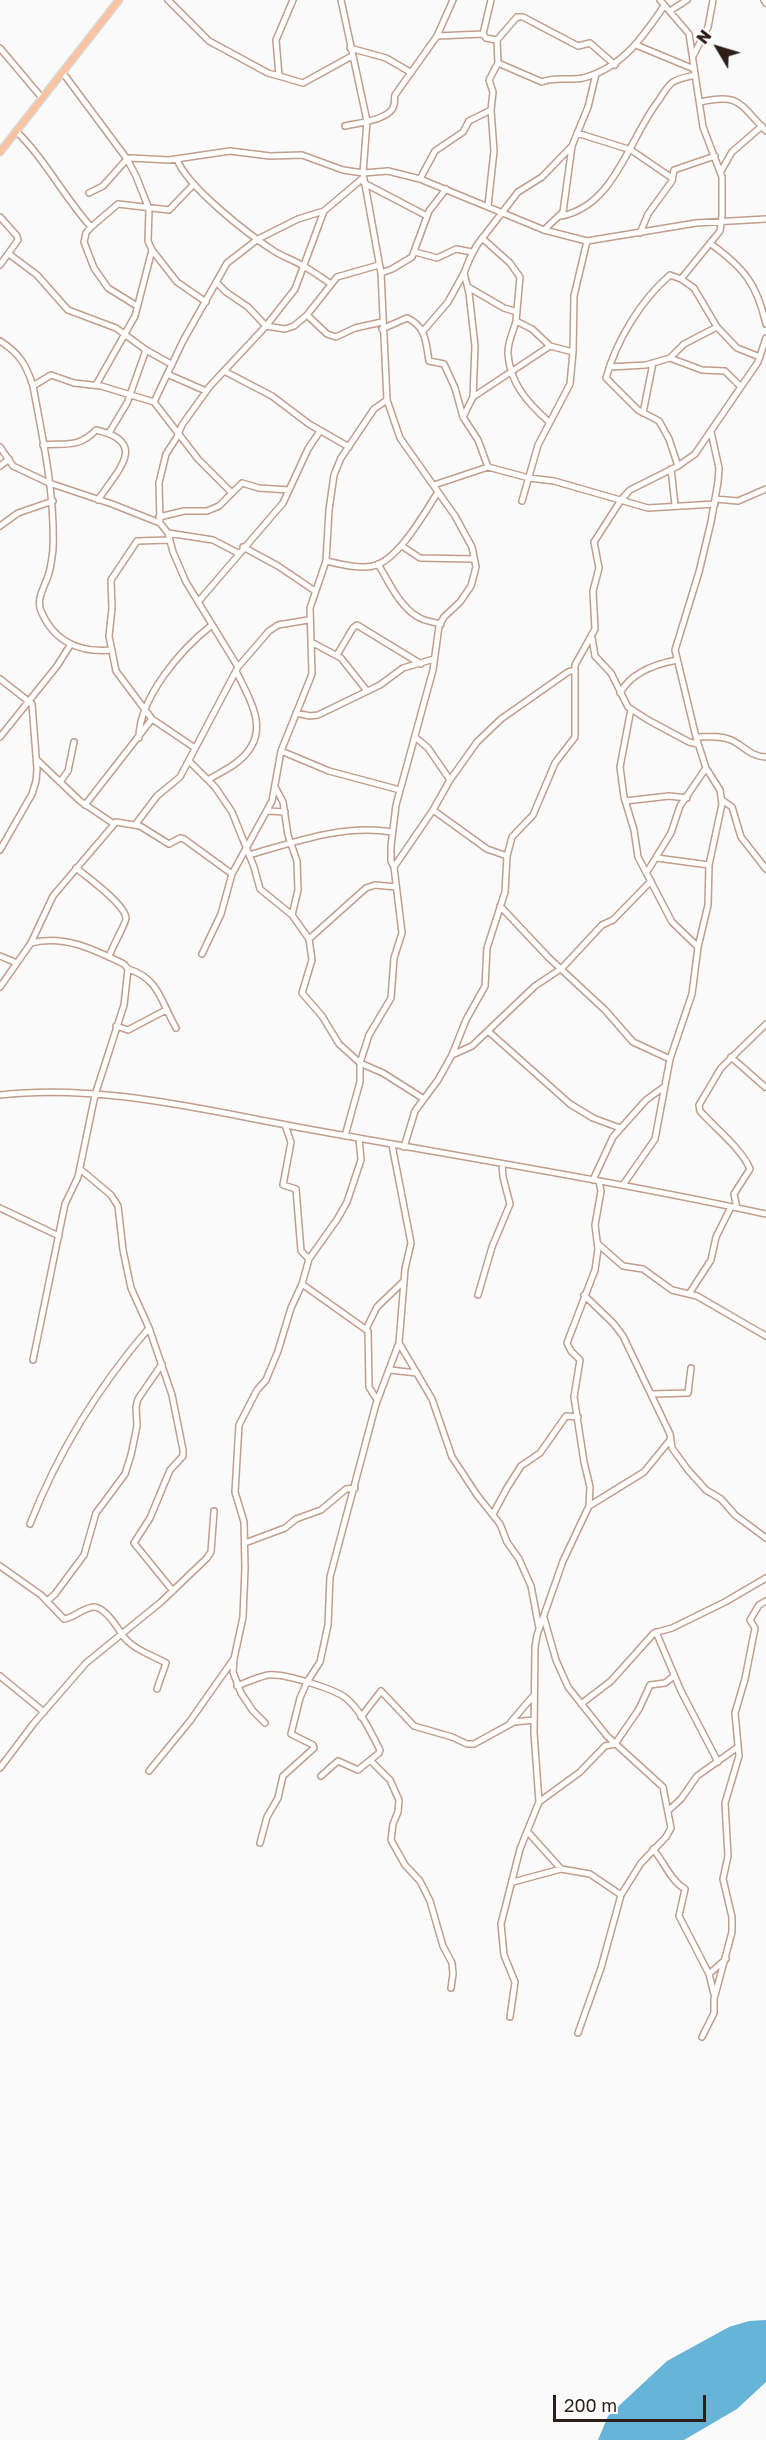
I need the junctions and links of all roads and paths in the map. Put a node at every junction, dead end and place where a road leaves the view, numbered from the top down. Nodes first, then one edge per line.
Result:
1 (119, 0) edge
2 (168, 0) edge
3 (293, 0) edge
4 (341, 0) edge
5 (453, 0) edge
6 (491, 0) edge
7 (660, 0) edge
8 (687, 0) edge
9 (713, 0) edge
10 (664, 6) junction
11 (670, 11) junction
12 (483, 34) junction
13 (437, 36) junction
14 (497, 40) junction
15 (636, 45) junction
16 (0, 48) edge
17 (350, 48) junction
18 (352, 56) junction
19 (693, 56) junction
20 (498, 63) junction
21 (615, 64) junction
22 (410, 72) junction
23 (695, 72) junction
24 (63, 73) junction
25 (596, 74) junction
26 (279, 76) junction
27 (42, 98) junction
28 (700, 102) junction
29 (491, 110) junction
30 (367, 121) junction
31 (345, 126) dead end
32 (764, 128) edge
33 (16, 131) junction
34 (577, 133) junction
35 (572, 146) junction
36 (631, 150) junction
37 (0, 152) edge
38 (715, 156) junction
39 (127, 159) junction
40 (177, 159) junction
41 (721, 171) junction
42 (364, 178) junction
43 (672, 178) junction
44 (420, 179) junction
45 (193, 184) junction
46 (446, 189) junction
47 (89, 192) dead end
48 (488, 206) junction
49 (149, 208) junction
50 (324, 211) junction
51 (501, 212) junction
52 (427, 216) junction
53 (561, 216) junction
54 (0, 217) edge
55 (766, 219) edge
56 (722, 222) junction
57 (91, 227) junction
58 (544, 230) junction
59 (640, 233) junction
60 (482, 238) junction
61 (258, 239) junction
62 (587, 241) junction
63 (711, 244) junction
64 (152, 250) junction
65 (415, 252) junction
66 (472, 252) junction
67 (9, 254) junction
68 (0, 265) edge
69 (379, 265) junction
70 (304, 266) junction
71 (381, 273) junction
72 (464, 273) junction
73 (681, 279) junction
74 (217, 283) junction
75 (331, 284) junction
76 (468, 286) junction
77 (206, 302) junction
78 (137, 306) junction
79 (517, 312) junction
80 (307, 315) junction
81 (516, 321) junction
82 (382, 322) junction
83 (766, 324) edge
84 (266, 326) junction
85 (717, 327) junction
86 (382, 329) junction
87 (424, 330) junction
88 (126, 334) junction
89 (766, 338) edge
90 (0, 341) edge
91 (550, 346) junction
92 (146, 350) junction
93 (573, 352) junction
94 (760, 357) junction
95 (670, 358) junction
96 (653, 363) junction
97 (171, 364) junction
98 (610, 367) junction
99 (224, 371) junction
100 (512, 372) junction
101 (167, 374) junction
102 (96, 385) junction
103 (33, 386) junction
104 (740, 386) junction
105 (207, 391) junction
106 (130, 395) junction
107 (473, 397) junction
108 (387, 400) junction
109 (154, 402) junction
110 (643, 413) junction
111 (463, 417) junction
112 (549, 422) junction
113 (320, 431) junction
114 (711, 432) junction
115 (109, 433) junction
116 (179, 433) junction
117 (43, 445) junction
118 (0, 447) edge
119 (349, 447) junction
120 (9, 459) junction
121 (0, 466) edge
122 (488, 466) junction
123 (678, 466) junction
124 (671, 469) junction
125 (529, 478) junction
126 (50, 483) junction
127 (434, 485) junction
128 (766, 489) edge
129 (289, 490) junction
130 (438, 492) junction
131 (232, 493) junction
132 (98, 500) junction
133 (621, 500) junction
134 (53, 501) junction
135 (522, 501) dead end
136 (715, 501) junction
137 (675, 505) junction
138 (159, 520) junction
139 (0, 526) edge
140 (169, 536) junction
141 (402, 546) junction
142 (243, 547) junction
143 (238, 553) junction
144 (474, 559) junction
145 (326, 561) junction
146 (378, 564) junction
147 (315, 591) junction
148 (198, 602) junction
149 (308, 620) junction
150 (441, 624) junction
151 (212, 625) junction
152 (592, 638) junction
153 (312, 643) junction
154 (71, 644) junction
155 (112, 650) junction
156 (337, 655) junction
157 (435, 659) junction
158 (677, 660) junction
159 (421, 664) junction
160 (237, 669) junction
161 (574, 670) junction
162 (0, 679) edge
163 (367, 692) junction
164 (620, 693) junction
165 (29, 700) junction
166 (631, 709) junction
167 (144, 710) junction
168 (296, 713) junction
169 (152, 719) junction
170 (0, 737) edge
171 (415, 737) junction
172 (696, 737) junction
173 (139, 738) junction
174 (74, 742) dead end
175 (698, 744) junction
176 (195, 748) junction
177 (281, 751) junction
178 (766, 757) edge
179 (36, 760) junction
180 (189, 761) junction
181 (706, 768) junction
182 (208, 780) junction
183 (450, 780) junction
184 (60, 782) junction
185 (275, 787) junction
186 (400, 790) junction
187 (687, 798) junction
188 (722, 800) junction
189 (625, 801) junction
190 (85, 805) junction
191 (433, 810) junction
192 (268, 811) junction
193 (285, 812) junction
194 (114, 824) junction
195 (135, 825) junction
196 (392, 832) junction
197 (290, 843) junction
198 (245, 848) junction
199 (0, 850) edge
200 (249, 855) junction
201 (507, 856) junction
202 (657, 858) junction
203 (709, 865) junction
204 (393, 867) junction
205 (76, 868) junction
206 (766, 869) edge
207 (647, 872) junction
208 (232, 874) junction
209 (651, 881) junction
210 (396, 887) junction
211 (500, 906) junction
212 (292, 915) junction
213 (309, 939) junction
214 (31, 943) junction
215 (698, 947) junction
216 (202, 954) dead end
217 (0, 956) edge
218 (109, 957) junction
219 (17, 963) junction
220 (562, 968) junction
221 (128, 969) junction
222 (0, 987) edge
223 (166, 1010) junction
224 (766, 1024) edge
225 (116, 1026) junction
226 (176, 1028) dead end
227 (488, 1031) junction
228 (452, 1055) junction
229 (731, 1057) junction
230 (670, 1059) junction
231 (360, 1063) junction
232 (664, 1087) junction
233 (765, 1087) edge
234 (0, 1095) edge
235 (95, 1095) junction
236 (424, 1099) junction
237 (285, 1125) junction
238 (620, 1128) junction
239 (345, 1136) junction
240 (359, 1138) junction
241 (392, 1144) junction
242 (404, 1147) junction
243 (502, 1164) junction
244 (80, 1169) junction
245 (596, 1180) junction
246 (623, 1185) junction
247 (0, 1208) edge
248 (734, 1208) junction
249 (766, 1214) edge
250 (59, 1236) junction
251 (598, 1244) junction
252 (309, 1259) junction
253 (404, 1281) junction
254 (302, 1284) junction
255 (689, 1294) junction
256 (478, 1295) dead end
257 (584, 1295) junction
258 (149, 1328) junction
259 (366, 1329) junction
260 (766, 1336) edge
261 (399, 1343) junction
262 (33, 1360) dead end
263 (162, 1364) junction
264 (691, 1368) dead end
265 (390, 1370) junction
266 (417, 1373) junction
267 (652, 1394) junction
268 (377, 1400) junction
269 (578, 1417) junction
270 (671, 1438) junction
271 (355, 1488) junction
272 (589, 1506) junction
273 (214, 1510) dead end
274 (493, 1514) junction
275 (30, 1524) dead end
276 (766, 1538) edge
277 (245, 1543) junction
278 (0, 1566) edge
279 (766, 1578) edge
280 (173, 1591) junction
281 (47, 1601) junction
282 (766, 1601) edge
283 (543, 1616) junction
284 (539, 1628) junction
285 (657, 1632) junction
286 (122, 1634) junction
287 (234, 1659) junction
288 (0, 1676) edge
289 (674, 1676) junction
290 (307, 1682) junction
291 (237, 1686) junction
292 (157, 1689) dead end
293 (534, 1695) junction
294 (581, 1704) junction
295 (44, 1712) junction
296 (361, 1717) junction
297 (534, 1719) junction
298 (265, 1723) dead end
299 (509, 1725) junction
300 (615, 1744) junction
301 (738, 1747) junction
302 (370, 1761) junction
303 (718, 1762) junction
304 (0, 1768) edge
305 (149, 1771) dead end
306 (321, 1776) dead end
307 (539, 1802) junction
308 (669, 1810) junction
309 (528, 1831) junction
310 (260, 1843) dead end
311 (653, 1850) junction
312 (561, 1869) junction
313 (513, 1882) junction
314 (621, 1895) junction
315 (726, 1959) junction
316 (709, 1974) junction
317 (451, 1988) dead end
318 (714, 1999) junction
319 (510, 2017) dead end
320 (578, 2033) dead end
321 (702, 2037) dead end

1 - 24 main road
2 - 26 street
3 - 26 street
4 - 17 street
5 - 13 street
6 - 12 street
7 - 10 street
8 - 11 street
9 - 19 street
10 - 11 street
10 - 15 street
11 - 19 street
12 - 13 street
12 - 14 street
13 - 22 street
14 - 20 street
14 - 21 street
15 - 21 street
15 - 23 street
16 - 27 street
17 - 18 street
17 - 22 street
18 - 26 street
18 - 30 street
19 - 23 street
20 - 25 street
20 - 29 street
21 - 25 street
22 - 30 street
23 - 28 street
23 - 36 street
24 - 27 main road
24 - 39 street
25 - 34 street
27 - 33 main road
28 - 32 street
28 - 38 street
29 - 44 street
29 - 48 street
30 - 31 street
30 - 42 street
32 - 41 street
33 - 37 main road
33 - 57 street
34 - 35 street
34 - 36 street
35 - 51 street
35 - 53 street
36 - 43 street
36 - 53 street
38 - 41 street
38 - 43 street
39 - 40 street
39 - 47 street
39 - 49 street
40 - 42 street
40 - 45 street
41 - 56 street
42 - 44 street
42 - 50 street
42 - 52 street
42 - 69 street
43 - 59 street
44 - 46 street
45 - 49 street
45 - 61 street
46 - 48 street
46 - 52 street
48 - 51 street
49 - 57 street
49 - 64 street
50 - 61 street
50 - 70 street
51 - 58 street
51 - 60 street
52 - 65 street
53 - 58 street
54 - 67 street
55 - 56 street
56 - 59 street
56 - 63 street
57 - 78 street
58 - 62 street
59 - 62 street
60 - 66 street
60 - 79 street
61 - 70 street
61 - 74 street
62 - 93 street
63 - 73 street
63 - 83 street
64 - 77 street
64 - 78 street
65 - 66 street
65 - 71 street
66 - 72 street
67 - 68 street
67 - 88 street
69 - 71 street
69 - 75 street
70 - 75 street
70 - 84 street
71 - 82 street
72 - 76 street
72 - 87 street
73 - 85 street
73 - 98 street
74 - 77 street
74 - 84 street
75 - 80 street
76 - 79 street
76 - 107 street
77 - 97 street
78 - 88 street
79 - 81 street
80 - 82 street
80 - 84 street
81 - 91 street
81 - 100 street
82 - 86 street
84 - 99 street
85 - 94 street
85 - 95 street
86 - 87 street
86 - 108 street
87 - 111 street
88 - 92 street
88 - 102 street
89 - 94 street
90 - 103 street
91 - 93 street
91 - 100 street
92 - 97 street
92 - 106 street
93 - 112 street
94 - 104 street
95 - 96 street
95 - 104 street
96 - 98 street
96 - 110 street
97 - 101 street
98 - 110 street
99 - 105 street
99 - 113 street
100 - 107 street
100 - 112 street
101 - 105 street
101 - 109 street
102 - 103 street
102 - 106 street
103 - 117 street
104 - 114 street
105 - 116 street
106 - 109 street
106 - 115 street
107 - 111 street
108 - 119 street
108 - 127 street
109 - 116 street
110 - 123 street
111 - 122 street
112 - 125 street
113 - 119 street
113 - 129 street
114 - 123 street
114 - 136 street
115 - 117 street
115 - 132 street
116 - 131 street
116 - 138 street
117 - 126 street
118 - 120 street
119 - 145 street
120 - 121 street
120 - 126 street
122 - 125 street
122 - 127 street
123 - 124 street
124 - 133 street
124 - 137 street
125 - 133 street
125 - 135 street
126 - 132 street
126 - 134 street
127 - 130 street
128 - 136 street
129 - 131 street
129 - 142 street
130 - 141 street
130 - 144 street
131 - 138 street
132 - 138 street
133 - 137 street
133 - 152 street
134 - 139 street
134 - 154 street
136 - 137 street
136 - 158 street
138 - 140 street
140 - 143 street
140 - 148 street
140 - 155 street
141 - 144 street
141 - 146 street
142 - 143 street
142 - 147 street
143 - 148 street
144 - 150 street
145 - 146 street
145 - 147 street
146 - 150 street
147 - 149 street
148 - 151 street
149 - 153 street
149 - 160 street
150 - 157 street
151 - 160 street
151 - 167 street
152 - 161 street
152 - 164 street
153 - 156 street
153 - 168 street
154 - 155 street
154 - 165 street
155 - 167 street
156 - 159 street
156 - 163 street
157 - 159 street
157 - 171 street
158 - 164 street
158 - 172 street
159 - 163 street
160 - 176 street
160 - 182 street
161 - 183 street
161 - 201 street
162 - 165 street
163 - 168 street
164 - 166 street
165 - 170 street
165 - 179 street
166 - 175 street
166 - 189 street
167 - 169 street
167 - 173 street
168 - 177 street
169 - 173 street
169 - 176 street
171 - 183 street
171 - 186 street
172 - 175 street
172 - 178 street
173 - 190 street
174 - 184 street
175 - 181 street
176 - 180 street
177 - 185 street
177 - 186 street
179 - 184 street
179 - 199 street
180 - 182 street
180 - 195 street
181 - 187 street
181 - 188 street
182 - 198 street
183 - 191 street
184 - 190 street
185 - 192 street
185 - 193 street
186 - 196 street
187 - 189 street
187 - 202 street
188 - 203 street
188 - 206 street
189 - 207 street
190 - 194 street
191 - 201 street
191 - 204 street
192 - 193 street
192 - 198 street
193 - 197 street
194 - 195 street
194 - 205 street
195 - 208 street
196 - 197 street
196 - 204 street
197 - 200 street
197 - 212 street
198 - 200 street
198 - 208 street
200 - 212 street
201 - 211 street
202 - 203 street
202 - 207 street
203 - 215 street
204 - 210 street
205 - 214 street
205 - 218 street
207 - 209 street
208 - 216 street
209 - 215 street
209 - 220 street
210 - 213 street
210 - 231 street
211 - 220 street
211 - 228 street
212 - 213 street
213 - 231 street
214 - 218 street
214 - 219 street
215 - 230 street
217 - 219 street
218 - 221 street
219 - 222 street
220 - 227 street
220 - 230 street
221 - 223 street
221 - 225 street
223 - 225 street
223 - 226 street
224 - 229 street
225 - 235 street
227 - 228 street
227 - 238 street
228 - 236 street
229 - 233 street
229 - 248 street
230 - 232 street
231 - 236 street
231 - 239 street
232 - 238 street
232 - 246 street
234 - 235 street
235 - 237 street
235 - 244 street
236 - 242 street
237 - 239 street
237 - 252 street
238 - 245 street
239 - 240 street
240 - 241 street
240 - 252 street
241 - 242 street
241 - 253 street
242 - 243 street
243 - 245 street
243 - 256 street
244 - 250 street
244 - 258 street
245 - 246 street
245 - 251 street
246 - 248 street
247 - 250 street
248 - 249 street
248 - 255 street
250 - 262 street
251 - 255 street
251 - 257 street
252 - 254 street
253 - 259 street
253 - 261 street
254 - 259 street
254 - 277 street
255 - 260 street
257 - 267 street
257 - 269 street
258 - 263 street
258 - 275 street
259 - 268 street
261 - 265 street
261 - 266 street
263 - 280 street
263 - 281 street
264 - 267 street
265 - 266 street
265 - 268 street
266 - 274 street
267 - 270 street
268 - 271 street
269 - 272 street
269 - 274 street
270 - 272 street
270 - 276 street
271 - 277 street
271 - 290 street
272 - 283 street
273 - 280 street
274 - 284 street
277 - 287 street
278 - 281 street
279 - 285 street
280 - 286 street
281 - 286 street
282 - 301 street
283 - 284 street
283 - 294 street
284 - 293 street
285 - 289 street
285 - 294 street
286 - 292 street
286 - 295 street
287 - 291 street
287 - 305 street
288 - 295 street
289 - 300 street
289 - 303 street
290 - 291 street
290 - 296 street
290 - 310 street
291 - 298 street
293 - 297 street
293 - 299 street
294 - 300 street
295 - 304 street
296 - 299 street
296 - 302 street
297 - 299 street
297 - 307 street
300 - 307 street
300 - 308 street
301 - 303 street
301 - 315 street
302 - 306 street
302 - 317 street
303 - 308 street
307 - 309 street
308 - 311 street
309 - 312 street
309 - 313 street
311 - 314 street
311 - 316 street
312 - 313 street
312 - 314 street
313 - 319 street
314 - 320 street
315 - 316 street
315 - 318 street
316 - 318 street
318 - 321 street

